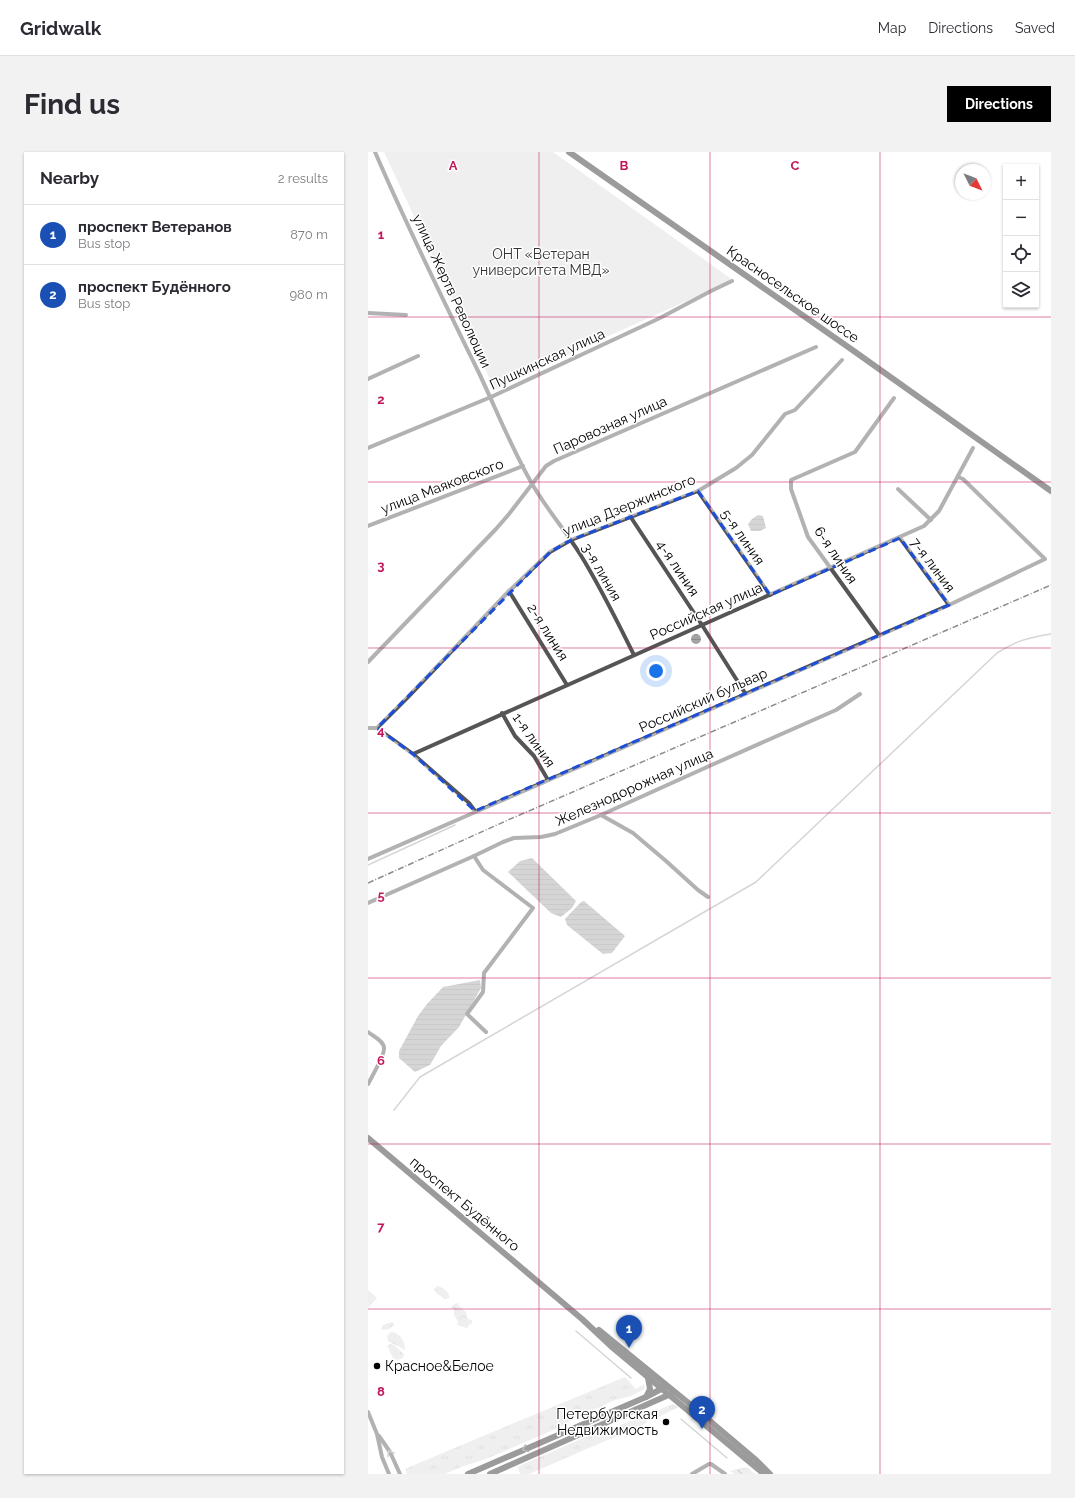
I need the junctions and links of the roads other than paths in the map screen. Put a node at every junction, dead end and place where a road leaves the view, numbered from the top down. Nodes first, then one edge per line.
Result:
1 (374, 152) edge
2 (569, 152) edge
3 (732, 281) dead end
4 (368, 313) edge
5 (406, 315) dead end
6 (816, 347) dead end
7 (418, 356) dead end
8 (842, 360) dead end
9 (368, 379) edge
10 (491, 397) junction
11 (894, 398) dead end
12 (368, 448) edge
13 (973, 448) dead end
14 (523, 466) junction
15 (958, 477) junction
16 (532, 483) junction
17 (898, 489) dead end
18 (698, 491) junction
19 (1051, 491) edge
20 (630, 516) junction
21 (931, 520) junction
22 (368, 526) edge
23 (900, 538) junction
24 (571, 540) junction
25 (830, 568) junction
26 (509, 591) junction
27 (770, 595) junction
28 (949, 604) junction
29 (702, 625) junction
30 (880, 635) junction
31 (634, 656) junction
32 (368, 662) edge
33 (567, 685) junction
34 (745, 693) junction
35 (860, 694) dead end
36 (502, 713) junction
37 (368, 728) edge
38 (377, 728) junction
39 (413, 754) junction
40 (548, 780) junction
41 (475, 811) junction
42 (601, 816) junction
43 (474, 856) junction
44 (368, 859) edge
45 (708, 897) dead end
46 (368, 903) edge
47 (368, 1032) edge
48 (486, 1032) dead end
49 (368, 1084) edge
50 (368, 1138) edge
51 (582, 1319) junction
52 (647, 1376) junction
53 (664, 1387) junction
54 (672, 1394) junction
55 (646, 1397) junction
56 (368, 1412) edge
57 (377, 1434) junction
58 (389, 1474) edge
59 (400, 1474) edge
60 (468, 1474) edge
61 (490, 1474) edge
62 (692, 1474) edge
63 (725, 1474) edge
64 (764, 1474) edge
65 (770, 1474) edge

1 - 10 street, улица Жертв Революции
2 - 19 main road, Красносельское шоссе
3 - 10 street, Пушкинская улица
4 - 5 street
6 - 16 street, Паровозная улица
7 - 9 street
8 - 18 street, улица Дзержинского
10 - 12 street, Пушкинская улица
10 - 14 street, улица Жертв Революции
11 - 25 street, 6-я линия
13 - 15 street, Российская улица
14 - 16 street, улица Жертв Революции
14 - 22 street, улица Маяковского
15 - 21 street, Российская улица
15 - 28 street, Российский бульвар
16 - 24 street, 3-я линия
16 - 32 street, Паровозная улица
17 - 21 street, 7-я линия
18 - 20 street, улица Дзержинского
18 - 27 street, 5-я линия
20 - 24 street, улица Дзержинского
20 - 29 street, 4-я линия
21 - 23 street, Российская улица
23 - 25 street, Российская улица
23 - 28 street, 7-я линия
24 - 26 street, улица Дзержинского
24 - 31 street, 3-я линия
25 - 27 street, Российская улица
25 - 30 street, 6-я линия
26 - 33 street, 2-я линия
26 - 38 street, улица Дзержинского
27 - 29 street, Российская улица
28 - 30 street, Российский бульвар
29 - 31 street, Российская улица
29 - 34 street, 4-я линия
30 - 34 street, Российский бульвар
31 - 33 street, Российская улица
33 - 36 street, Российская улица
34 - 40 street, Российский бульвар
35 - 42 street, Железнодорожная улица
36 - 39 street, Российская улица
36 - 40 street, 1-я линия
37 - 38 street
38 - 39 street
39 - 41 street
40 - 41 street, Российский бульвар
41 - 44 street, Российский бульвар
42 - 43 street, Железнодорожная улица
42 - 45 street
43 - 46 street, Железнодорожная улица
43 - 48 street
47 - 49 street
50 - 51 main road, проспект Будённого
51 - 52 main road, проспект Будённого
51 - 53 main road, проспект Будённого
52 - 53 main road, проспект Будённого
52 - 55 main road
53 - 54 main road, проспект Будённого
53 - 55 main road
54 - 61 main road
54 - 64 main road, проспект Будённого
54 - 65 main road, проспект Будённого
55 -> 60 main road
56 - 57 street
57 - 58 street
59 -> 57 street
62 - 63 street

